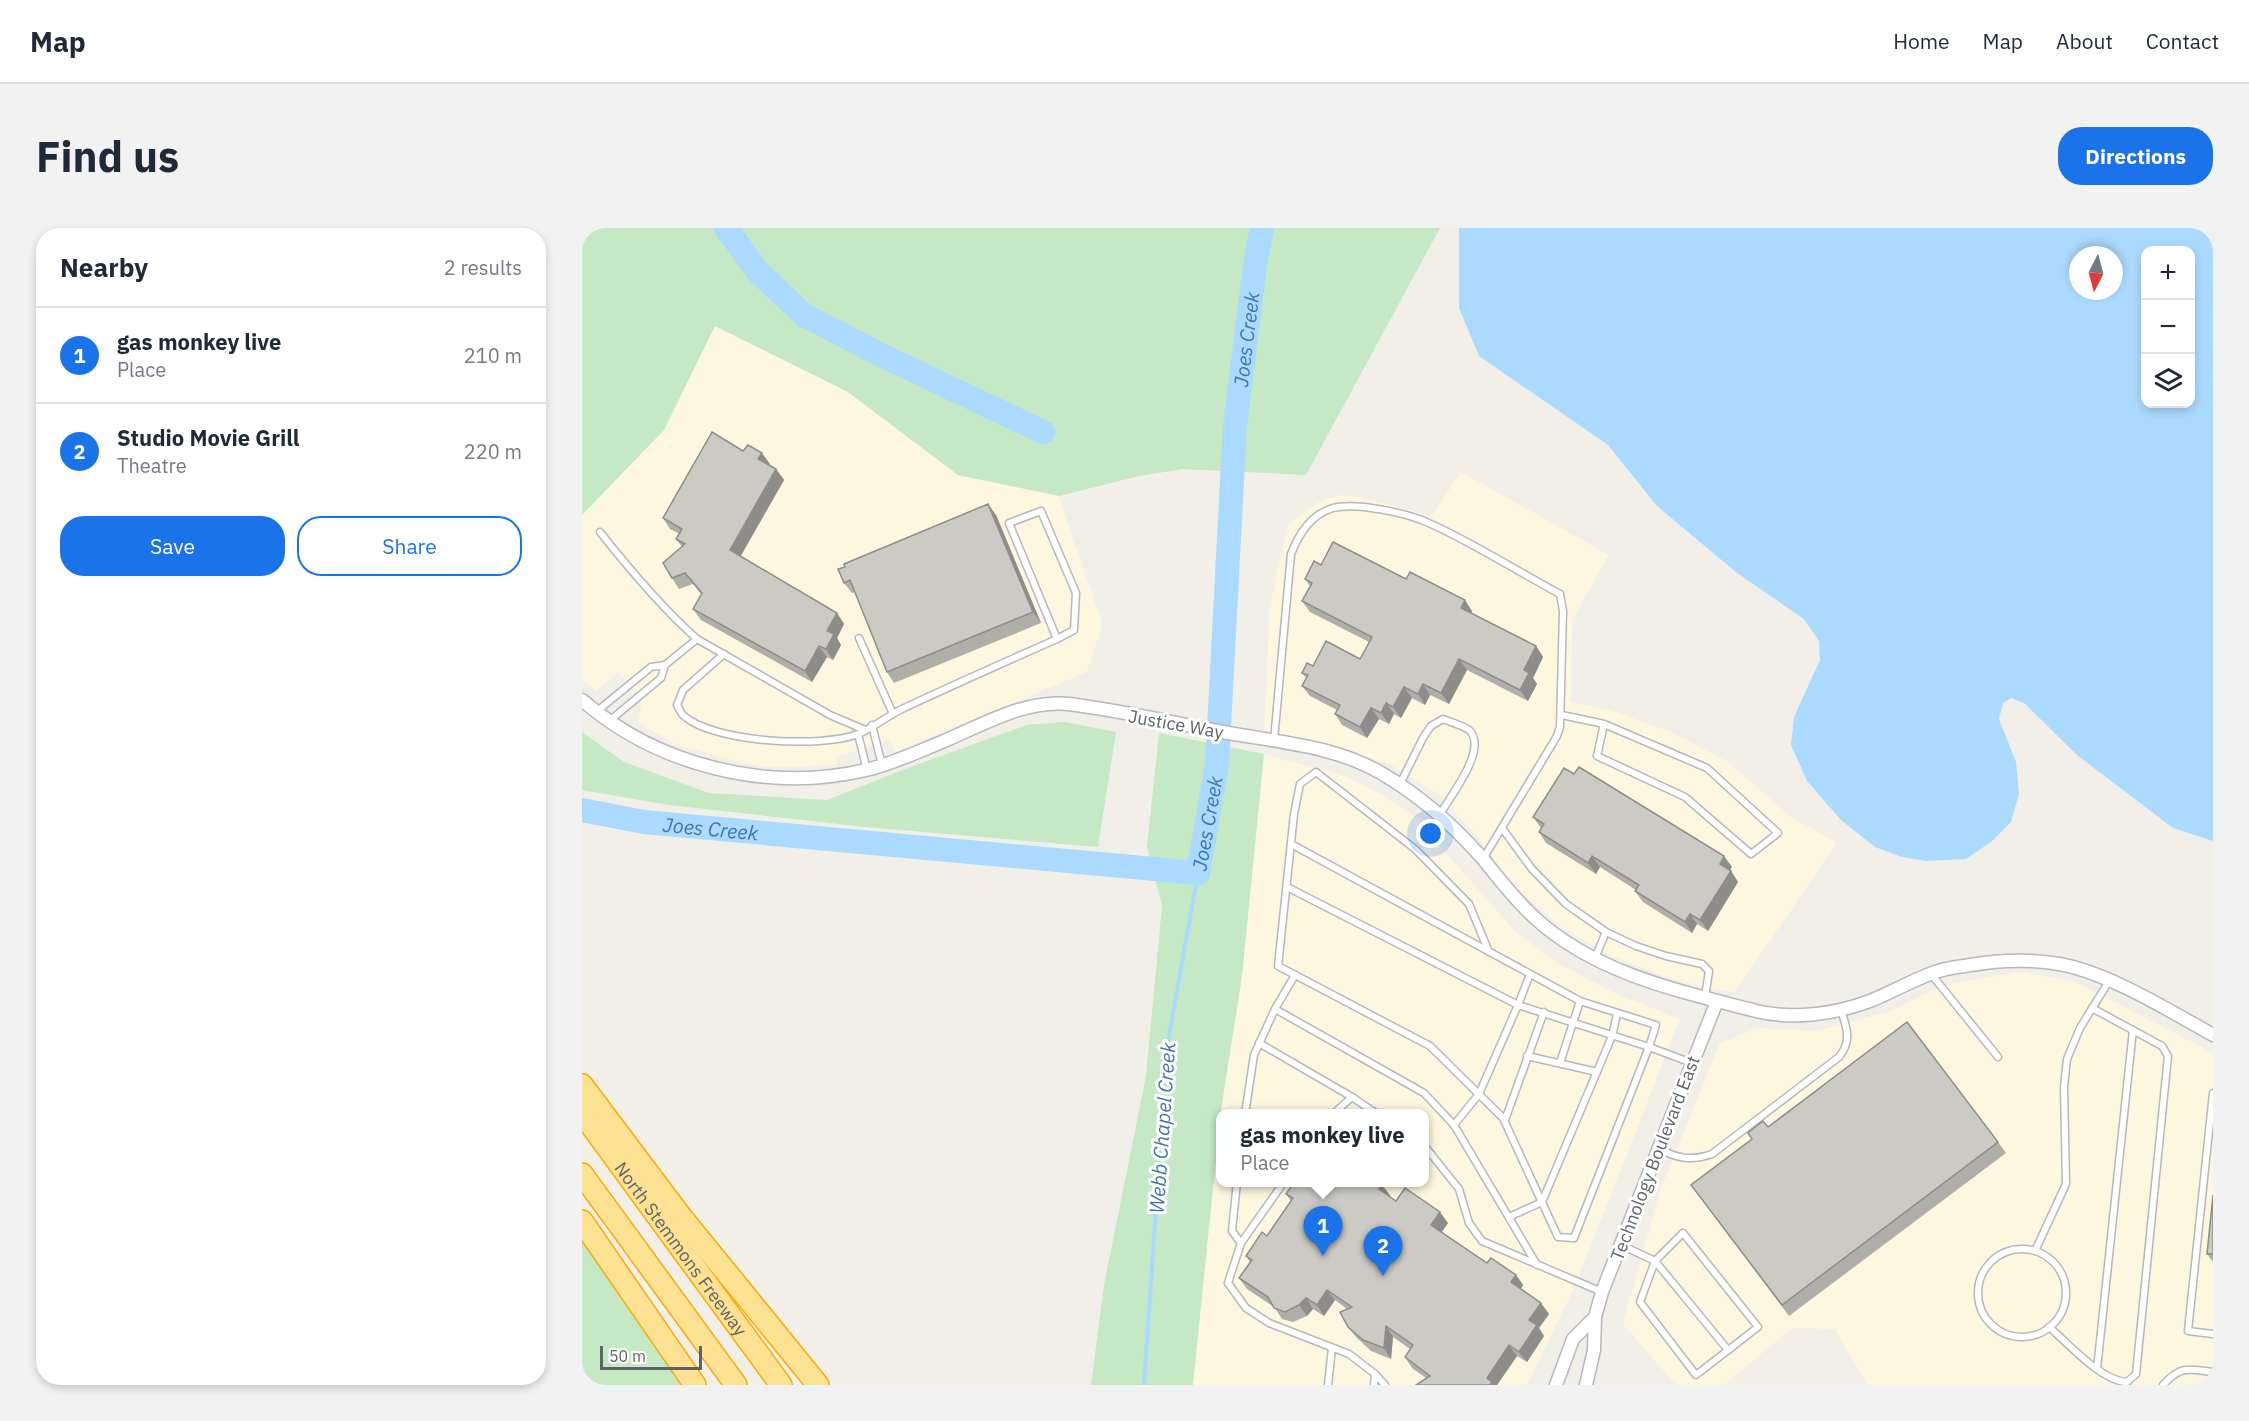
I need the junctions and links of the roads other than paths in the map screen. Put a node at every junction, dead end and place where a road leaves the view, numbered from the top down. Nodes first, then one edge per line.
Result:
1 (600, 532) dead end
2 (859, 638) dead end
3 (697, 639) junction
4 (1057, 639) junction
5 (724, 654) junction
6 (665, 665) junction
7 (582, 700) edge
8 (596, 712) junction
9 (893, 714) junction
10 (1562, 715) junction
11 (608, 722) junction
12 (1604, 724) junction
13 (872, 726) junction
14 (865, 730) junction
15 (858, 734) junction
16 (1274, 740) junction
17 (882, 765) junction
18 (867, 770) junction
19 (1400, 784) junction
20 (1440, 814) junction
21 (1502, 828) junction
22 (1291, 844) junction
23 (1483, 860) junction
24 (1287, 887) junction
25 (1606, 932) junction
26 (1489, 952) junction
27 (1594, 959) junction
28 (1530, 974) junction
29 (1930, 974) junction
30 (1295, 975) junction
31 (2109, 981) junction
32 (1711, 999) junction
33 (1580, 1001) junction
34 (1518, 1005) junction
35 (2092, 1008) junction
36 (1275, 1010) junction
37 (1841, 1010) junction
38 (1544, 1012) junction
39 (1617, 1014) junction
40 (1573, 1023) junction
41 (2133, 1030) junction
42 (2213, 1035) edge
43 (1612, 1036) junction
44 (1259, 1043) junction
45 (1649, 1047) junction
46 (1527, 1056) junction
47 (1998, 1057) dead end
48 (1560, 1063) junction
49 (1692, 1063) junction
50 (1597, 1072) junction
51 (582, 1085) edge
52 (1479, 1094) junction
53 (2213, 1094) edge
54 (1352, 1097) junction
55 (1246, 1109) edge
56 (1338, 1109) edge
57 (1371, 1109) edge
58 (582, 1113) edge
59 (1504, 1120) junction
60 (2211, 1123) edge
61 (1454, 1125) junction
62 (1658, 1148) junction
63 (1429, 1157) edge
64 (582, 1174) edge
65 (1236, 1187) edge
66 (1280, 1187) edge
67 (1542, 1202) junction
68 (1509, 1217) junction
69 (582, 1221) edge
70 (1241, 1243) junction
71 (1620, 1244) junction
72 (2035, 1251) junction
73 (1654, 1262) junction
74 (1537, 1265) junction
75 (1602, 1292) junction
76 (1595, 1317) junction
77 (2049, 1327) junction
78 (2213, 1334) edge
79 (1332, 1348) junction
80 (1728, 1350) junction
81 (2097, 1369) junction
82 (2213, 1372) edge
83 (1375, 1374) junction
84 (695, 1385) edge
85 (736, 1385) edge
86 (781, 1385) edge
87 (818, 1385) edge
88 (1328, 1385) edge
89 (1374, 1385) edge
90 (1385, 1385) edge
91 (1556, 1385) edge
92 (1586, 1385) edge
93 (2163, 1385) edge

1 - 3 lane
2 - 9 lane
3 - 5 lane
3 - 6 lane
4 - 4 lane
4 - 9 lane
5 - 14 lane
5 - 15 lane
6 - 8 lane
6 - 11 lane
7 - 8 street, Justice Way
8 - 11 street, Justice Way
9 - 13 lane
10 - 12 lane
10 - 16 lane
10 - 21 lane
11 - 18 street, Justice Way
12 - 12 lane
13 - 14 lane
13 - 17 lane
14 - 15 lane
15 - 18 lane
16 - 17 street, Justice Way
16 - 19 street, Justice Way
17 - 18 street, Justice Way
19 - 20 street, Justice Way
19 - 20 lane
20 - 23 street, Justice Way
21 - 23 lane
21 - 25 lane
22 - 24 lane
22 - 26 lane
22 - 26 lane
23 - 27 street, Justice Way
24 - 30 lane
24 - 34 lane
25 - 27 lane
25 - 32 lane
26 - 28 lane
27 - 32 street, Justice Way
28 - 33 lane
28 - 34 lane
29 - 31 street, Justice Way
29 - 37 street, Justice Way
29 - 47 lane
30 - 36 lane
30 - 52 lane
31 - 35 lane
31 - 42 street, Justice Way
32 - 37 street, Justice Way
32 - 49 street, Technology Boulevard East
33 - 39 lane
33 - 40 lane
34 - 38 lane
34 - 52 lane
35 - 41 lane
35 - 72 lane
36 - 44 lane
36 - 61 lane
37 - 62 lane
38 - 40 lane
38 - 46 lane
39 - 43 lane
39 - 45 lane
40 - 43 lane
40 - 48 lane
41 - 81 lane
41 - 81 lane
43 - 45 lane
43 - 50 lane
44 - 54 lane
44 - 55 lane
45 - 49 lane
45 - 67 lane
46 - 48 lane
46 - 59 lane
48 - 50 lane
49 - 62 street, Technology Boulevard East
50 - 67 lane
51 - 87 highway
52 - 59 lane
52 - 61 lane
53 - 60 lane
54 - 56 lane
54 - 57 lane
58 - 86 highway, North Stemmons Freeway
59 - 67 lane
60 - 78 lane
61 - 68 lane
62 - 71 street, Technology Boulevard East
63 - 74 lane
64 - 85 highway, North Stemmons Freeway
65 - 70 lane
66 - 70 lane
67 - 68 lane
68 - 74 lane
69 - 84 highway
70 - 79 lane
71 - 73 lane
71 - 75 street, Technology Boulevard East
72 - 77 lane
72 - 77 lane
73 - 80 lane
73 - 80 lane
73 - 80 lane
74 - 75 lane
75 - 76 street, Technology Boulevard East
76 - 91 street, Technology Boulevard East
76 - 92 street, Technology Boulevard East
77 - 81 lane
79 - 83 lane
79 - 88 lane
82 - 93 lane
83 - 89 lane
83 - 90 lane

